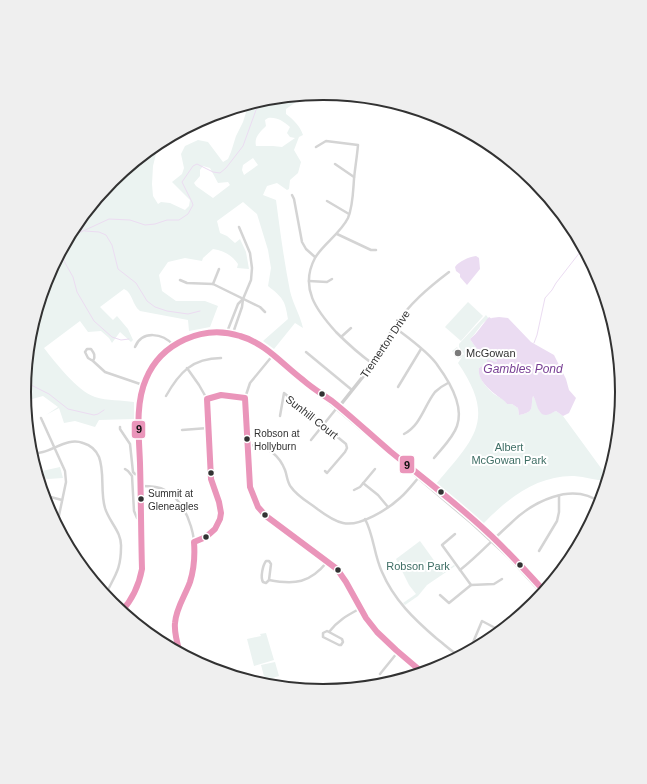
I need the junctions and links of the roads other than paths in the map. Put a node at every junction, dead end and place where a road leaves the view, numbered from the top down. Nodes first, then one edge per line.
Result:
1 (316, 147) dead end
2 (335, 164) dead end
3 (354, 177) junction
4 (292, 195) dead end
5 (327, 201) dead end
6 (349, 214) junction
7 (239, 227) dead end
8 (337, 234) junction
9 (376, 250) dead end
10 (315, 258) junction
11 (219, 269) dead end
12 (449, 272) dead end
13 (180, 280) dead end
14 (332, 280) dead end
15 (309, 281) junction
16 (213, 284) junction
17 (243, 299) junction
18 (265, 312) dead end
19 (394, 327) junction
20 (351, 328) dead end
21 (227, 332) junction
22 (233, 333) junction
23 (341, 337) junction
24 (173, 346) junction
25 (135, 347) dead end
26 (421, 349) junction
27 (306, 352) dead end
28 (272, 355) junction
29 (221, 358) dead end
30 (94, 361) junction
31 (373, 364) junction
32 (187, 368) junction
33 (448, 383) junction
34 (143, 386) junction
35 (398, 387) dead end
36 (353, 390) junction
37 (166, 396) dead end
38 (245, 398) junction
39 (207, 399) junction
40 (337, 408) junction
41 (280, 416) dead end
42 (41, 418) dead end
43 (323, 425) junction
44 (120, 427) dead end
45 (208, 428) junction
46 (182, 430) dead end
47 (404, 434) dead end
48 (311, 440) dead end
49 (247, 445) junction
50 (55, 448) junction
51 (38, 453) edge
52 (434, 458) dead end
53 (125, 469) dead end
54 (375, 469) dead end
55 (325, 471) dead end
56 (140, 475) junction
57 (419, 477) junction
58 (364, 483) junction
59 (141, 486) junction
60 (354, 490) dead end
61 (559, 496) junction
62 (51, 498) edge
63 (62, 500) junction
64 (595, 500) edge
65 (388, 507) junction
66 (59, 516) edge
67 (142, 519) junction
68 (365, 519) junction
69 (455, 534) dead end
70 (493, 540) junction
71 (194, 542) junction
72 (539, 551) dead end
73 (327, 562) junction
74 (460, 570) junction
75 (502, 578) dead end
76 (269, 580) junction
77 (471, 585) junction
78 (540, 589) edge
79 (108, 590) edge
80 (440, 595) dead end
81 (125, 607) edge
82 (361, 608) junction
83 (496, 628) edge
84 (329, 632) junction
85 (473, 643) edge
86 (178, 646) edge
87 (398, 653) junction
88 (455, 653) edge
89 (418, 669) edge
90 (380, 674) dead end

1 - 3 street
2 - 3 street
3 - 6 street
4 - 10 street
5 - 6 street
6 - 8 street
7 - 17 street
8 - 9 street
8 - 10 street
10 - 15 street
11 - 16 street
12 - 19 street, Tremerton Drive
13 - 16 street
14 - 15 street
15 - 23 street
16 - 17 street
17 - 18 street
17 - 21 street
17 - 22 street
19 - 26 street
19 - 31 main road, Tremerton Drive
20 - 23 street
21 - 22 main road
21 - 24 main road
22 - 28 main road
23 - 31 street
24 - 25 street
24 - 34 main road
26 - 33 street
26 - 35 street
27 - 36 street
28 - 38 street
28 - 40 main road
29 - 32 street
30 - 30 street
30 - 34 street
31 - 36 main road, Tremerton Drive
32 - 37 street
32 - 39 street
33 - 47 street
33 - 52 street
34 - 56 main road
36 - 40 main road, Tremerton Drive
38 - 39 street
38 - 49 street
39 - 45 street
40 - 43 street, Tremerton Drive
40 - 57 main road
41 - 43 street, Sunhill Court
42 - 50 street
43 - 48 street, Tremerton Drive
43 - 55 street, Sunhill Court
44 - 56 street
45 - 46 street
45 - 71 street
49 - 68 street
49 - 73 street
50 - 51 street
50 - 63 street
50 - 79 street
53 - 67 street
54 - 58 street
56 - 59 main road
57 - 65 street
57 - 70 main road
58 - 60 street
58 - 65 street
59 - 67 main road
59 - 71 street
61 - 64 street
61 - 70 street
61 - 72 street
62 - 63 street
63 - 66 street
65 - 68 street
67 - 81 main road
68 - 88 street
69 - 74 street
70 - 74 street
70 - 78 main road
71 - 86 street
73 - 76 street
73 - 82 street
74 - 77 street
75 - 77 street
76 - 76 street
77 - 80 street
82 - 84 street
82 - 87 street
83 - 85 street
84 - 84 street
87 - 89 street
87 - 90 street

